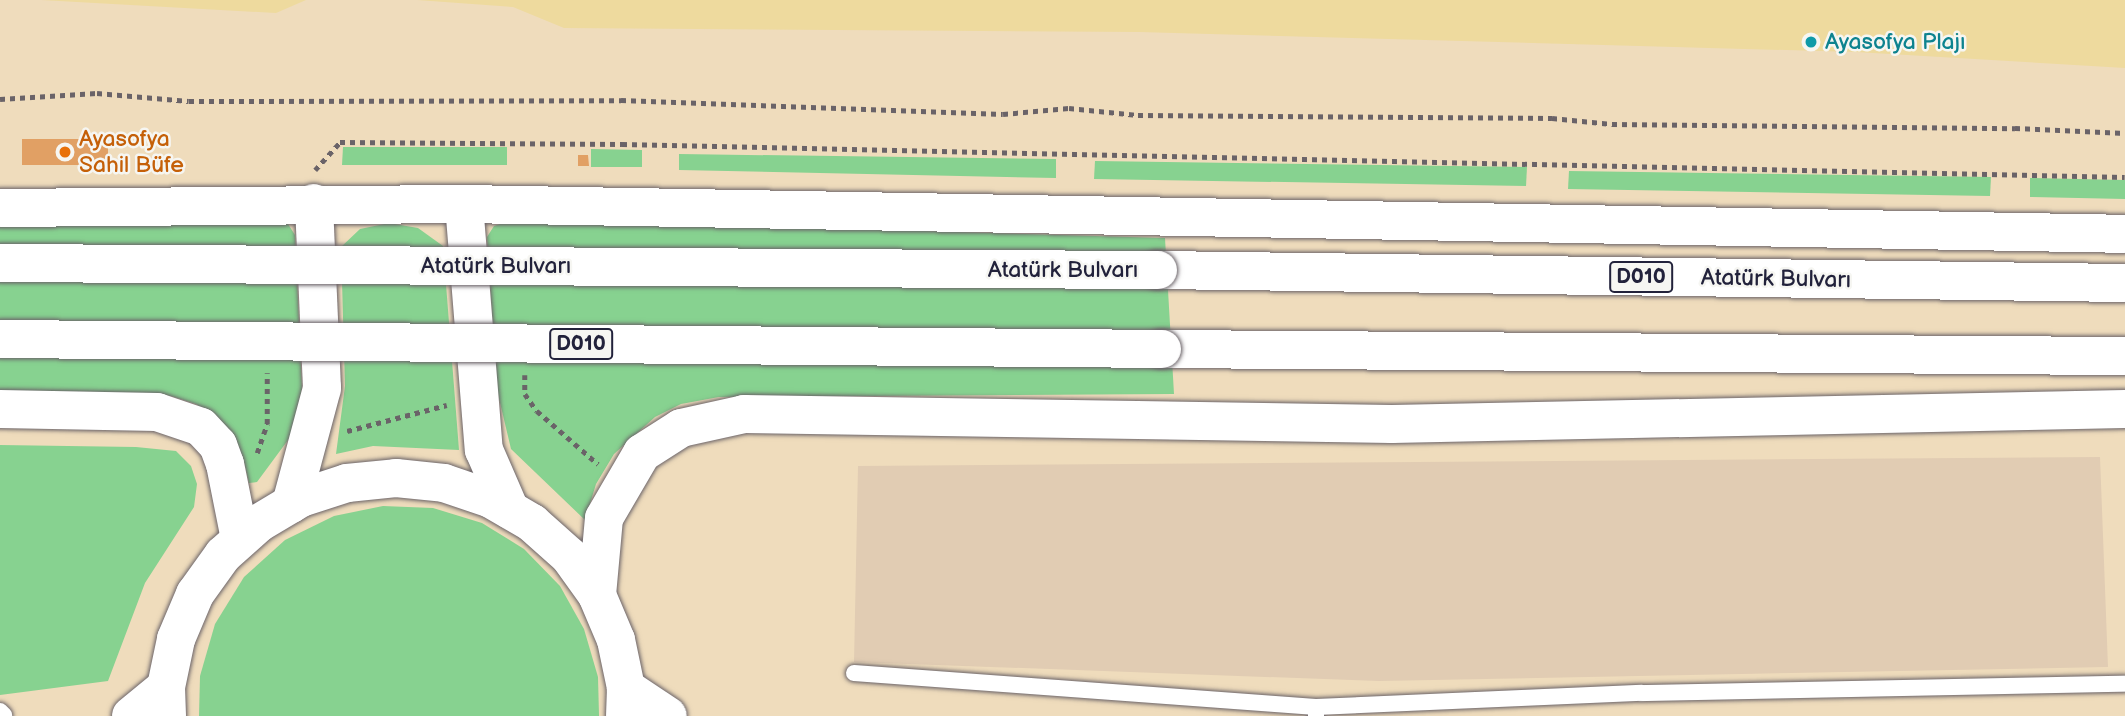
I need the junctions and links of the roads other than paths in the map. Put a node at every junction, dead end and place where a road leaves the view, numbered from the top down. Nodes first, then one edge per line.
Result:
1 (308, 187) junction
2 (464, 204) junction
3 (0, 208) edge
4 (2125, 234) edge
5 (0, 263) edge
6 (2125, 283) edge
7 (0, 339) edge
8 (2125, 356) edge
9 (0, 409) edge
10 (2125, 409) edge
11 (291, 505) junction
12 (510, 510) junction
13 (240, 539) junction
14 (597, 596) junction
15 (854, 673) dead end
16 (2125, 684) edge
17 (167, 701) edge
18 (625, 702) edge
19 (1316, 712) edge
20 (131, 716) edge
21 (668, 716) edge

1 - 2 main road
1 - 3 main road
1 - 11 main road
2 - 4 main road
2 - 12 main road
5 - 6 main road, Atatürk Bulvarı / D010, bridge
7 - 8 main road, D010, bridge
9 - 13 main road
10 - 14 main road
11 - 12 main road
11 - 13 main road
12 - 14 main road
13 - 17 main road
14 - 18 main road
15 - 19 lane
16 - 19 lane
17 - 20 main road
18 - 21 main road

